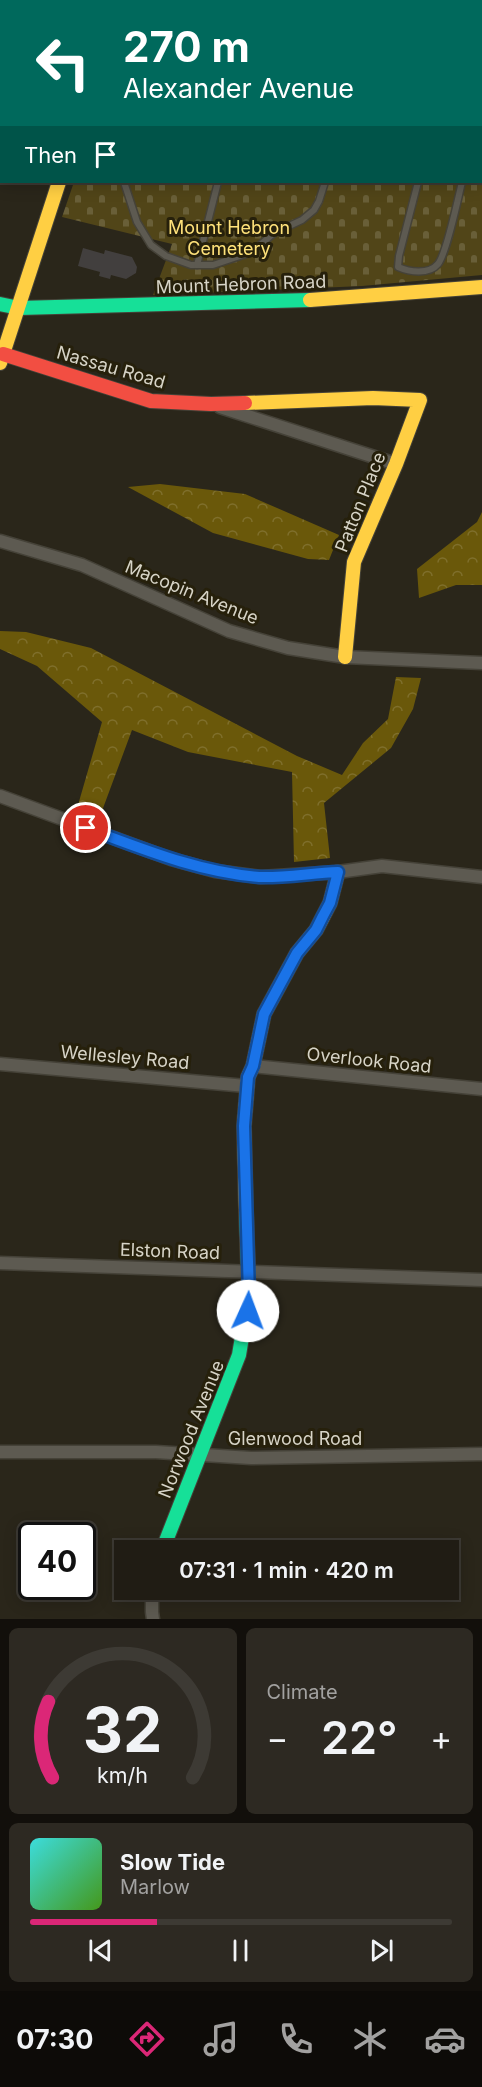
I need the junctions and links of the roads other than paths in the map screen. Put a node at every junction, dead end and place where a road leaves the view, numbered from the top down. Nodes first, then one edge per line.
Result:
1 (59, 183) edge
2 (124, 183) edge
3 (218, 183) edge
4 (325, 183) edge
5 (418, 183) edge
6 (462, 183) edge
7 (197, 265) junction
8 (482, 287) edge
9 (0, 304) edge
10 (19, 308) junction
11 (2, 359) edge
12 (420, 400) joint
13 (211, 404) junction
14 (396, 464) junction
15 (0, 541) edge
16 (345, 657) junction
17 (482, 663) edge
18 (0, 796) edge
19 (338, 872) junction
20 (482, 877) edge
21 (0, 1064) edge
22 (253, 1066) junction
23 (246, 1086) junction
24 (482, 1089) edge
25 (0, 1263) edge
26 (248, 1272) junction
27 (482, 1280) edge
28 (0, 1452) edge
29 (482, 1454) edge
30 (199, 1456) junction
31 (166, 1540) edge
32 (152, 1600) edge
33 (153, 1619) edge

1 - 10 street
2 - 7 lane
3 - 7 lane
4 - 7 lane
5 - 6 lane
8 - 10 street, Mount Hebron Road
9 - 10 street, Mount Hebron Road
10 - 11 street
11 - 13 street, Nassau Road
12 - 13 street, Nassau Road
12 - 14 street, Patton Place
13 - 14 street, Nassau Road
14 - 16 street, Patton Place
15 - 16 street, Macopin Avenue
16 - 17 street, Macopin Avenue
18 - 19 street
19 - 20 street
19 - 22 street, Norwood Avenue
21 - 23 street, Wellesley Road
22 - 23 street, Norwood Avenue
22 - 24 street, Overlook Road
23 - 26 street, Norwood Avenue
25 - 26 street, Elston Road
26 - 27 street, Elston Road
26 - 30 street, Norwood Avenue
28 - 30 street, Glenwood Road
29 - 30 street, Glenwood Road
30 - 31 street, Norwood Avenue
32 - 33 street

